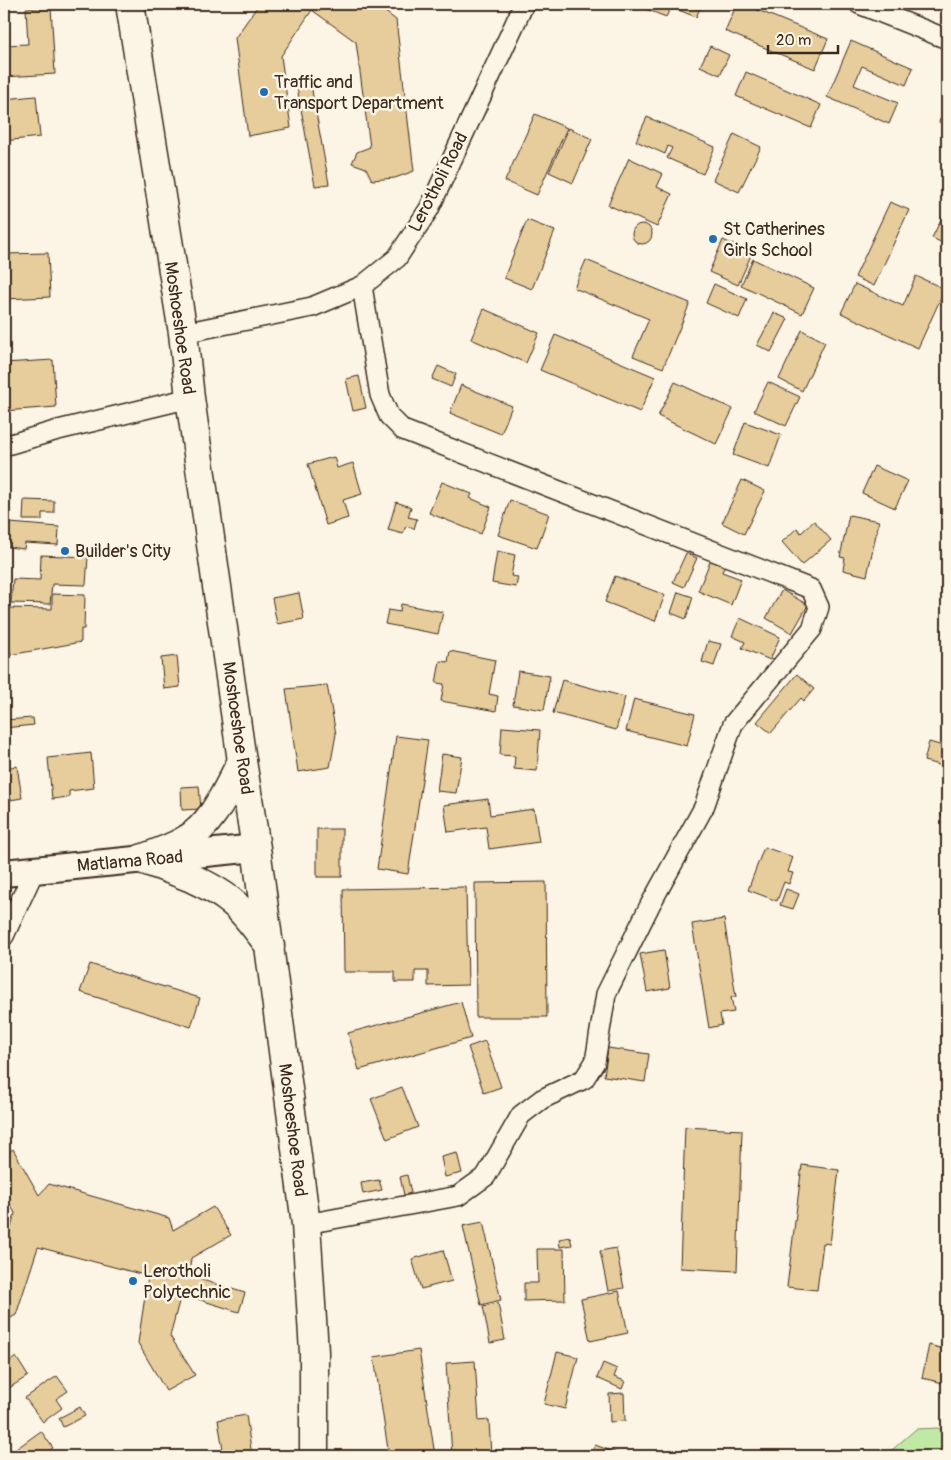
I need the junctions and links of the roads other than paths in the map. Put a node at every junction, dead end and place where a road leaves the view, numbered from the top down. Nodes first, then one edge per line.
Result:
1 (130, 4) edge
2 (524, 4) edge
3 (859, 4) edge
4 (947, 39) edge
5 (362, 286) junction
6 (183, 333) junction
7 (190, 398) junction
8 (4, 446) edge
9 (242, 761) junction
10 (256, 848) junction
11 (141, 860) junction
12 (35, 869) junction
13 (4, 873) edge
14 (4, 936) edge
15 (270, 946) junction
16 (306, 1224) junction
17 (314, 1456) edge

1 - 6 main road, Moshoeshoe Road
2 - 5 street, Lerotholi Road
3 - 4 street
5 - 6 street, Lerotholi Road
5 - 16 street
6 - 7 main road, Moshoeshoe Road
7 - 8 street
7 - 9 main road, Moshoeshoe Road
9 - 10 main road, Moshoeshoe Road
9 - 11 main road
10 - 11 street, Matlama Road
10 - 15 main road, Moshoeshoe Road
11 - 12 street, Matlama Road
11 - 15 main road
12 - 13 street, Matlama Road
12 - 14 street
15 - 16 main road, Moshoeshoe Road
16 - 17 main road, Moshoeshoe Road

